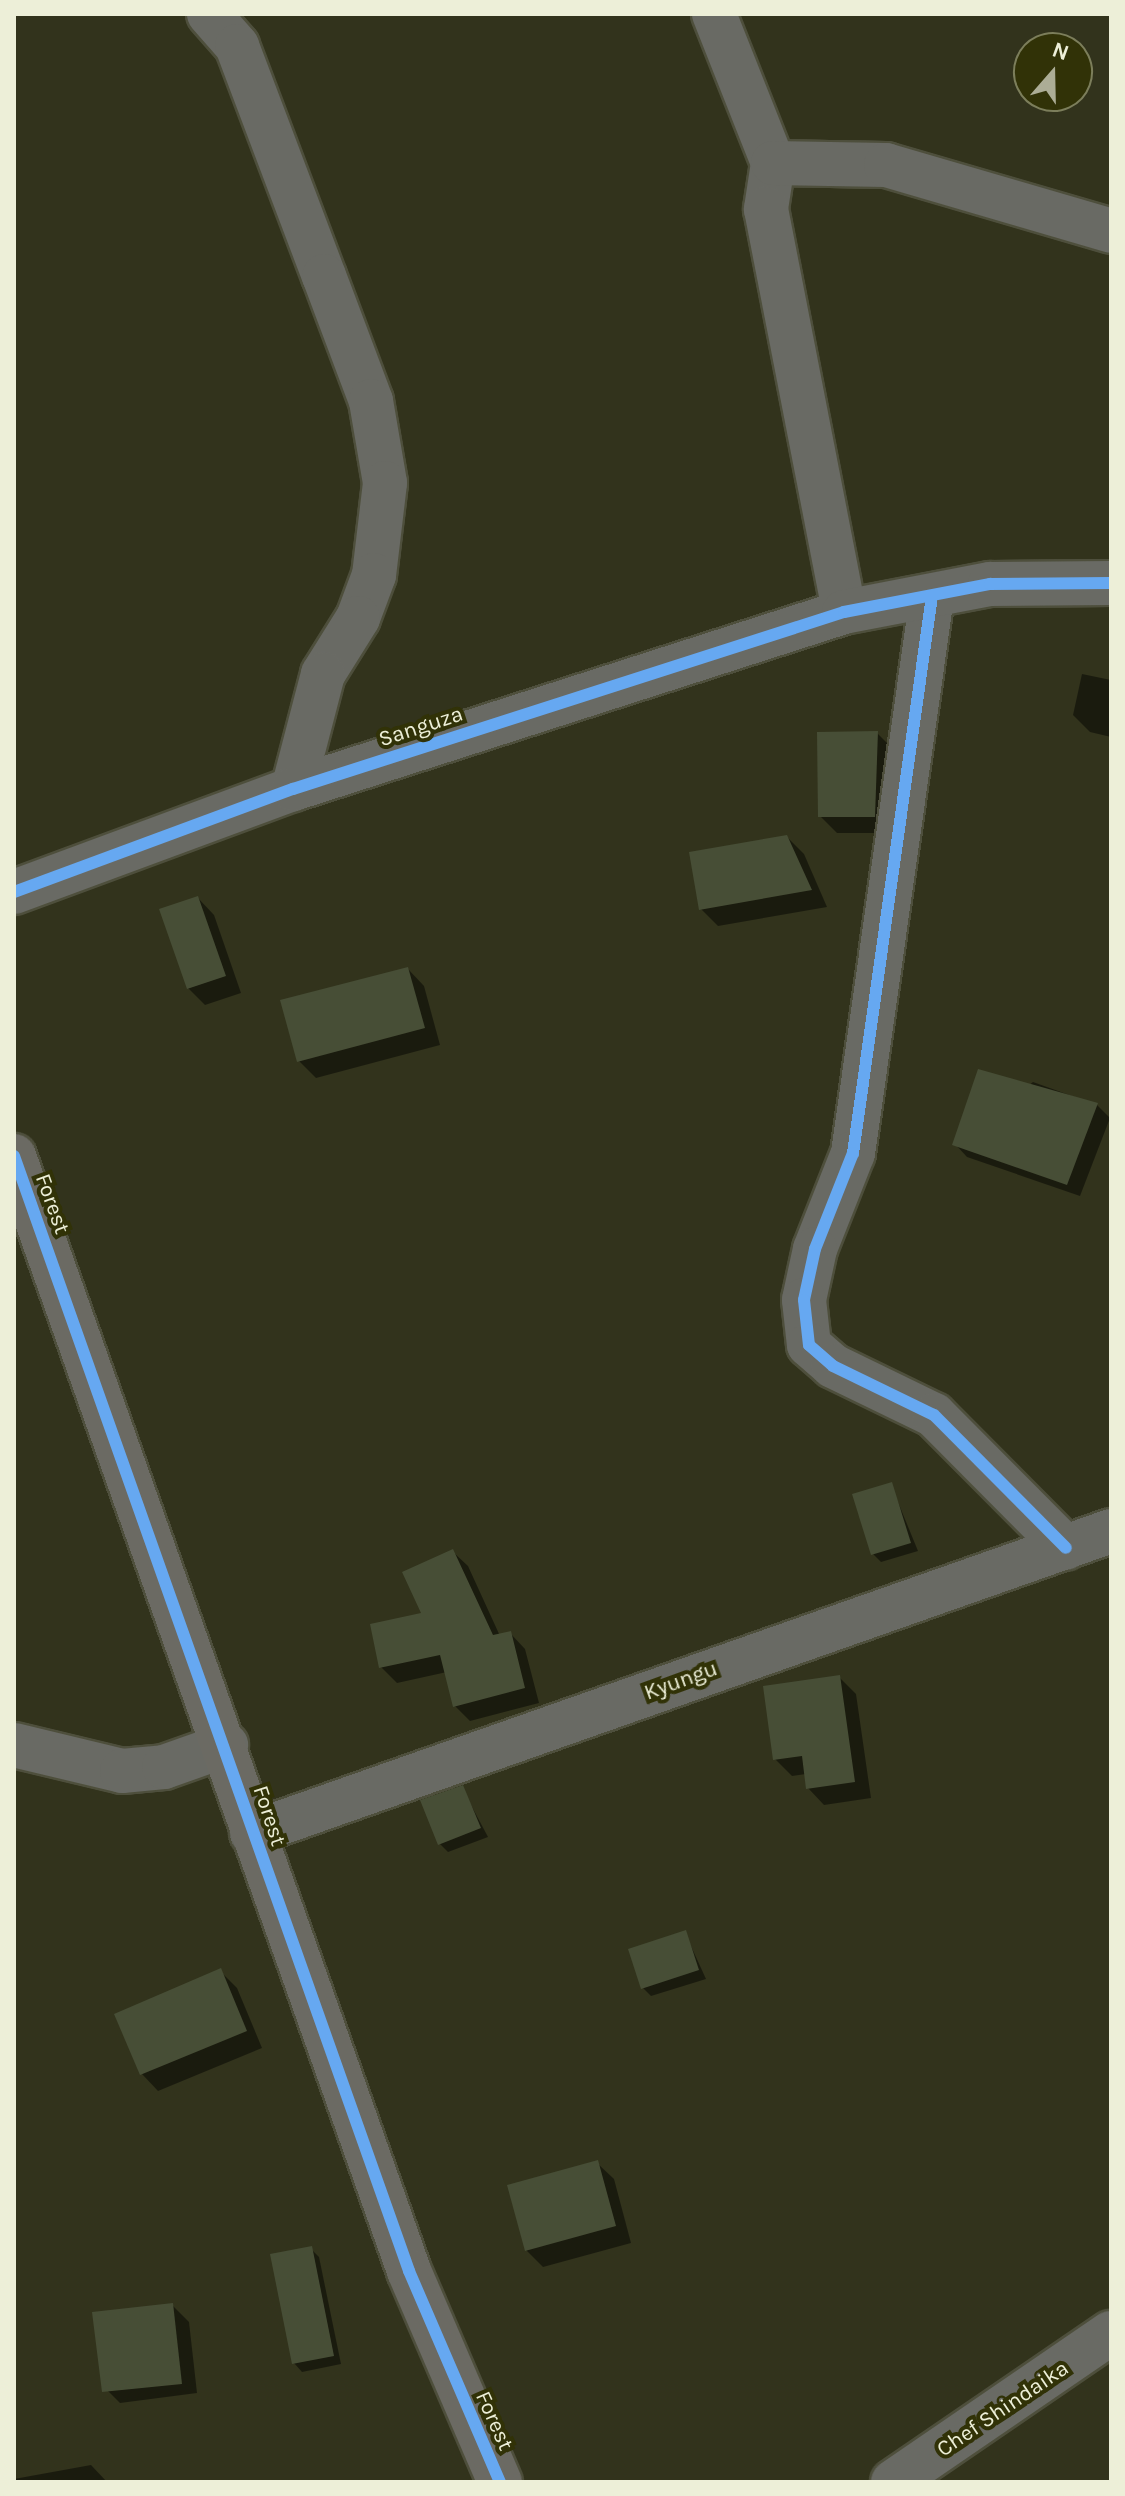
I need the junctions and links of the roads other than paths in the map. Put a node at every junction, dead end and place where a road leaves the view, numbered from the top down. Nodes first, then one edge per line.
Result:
1 (209, 14) edge
2 (714, 14) edge
3 (773, 163) junction
4 (1111, 231) edge
5 (1111, 583) edge
6 (932, 596) junction
7 (844, 612) junction
8 (293, 789) junction
9 (14, 892) edge
10 (14, 1156) edge
11 (1111, 1531) edge
12 (1066, 1548) junction
13 (14, 1745) edge
14 (226, 1745) junction
15 (252, 1833) junction
16 (1111, 2333) edge
17 (500, 2482) edge
18 (893, 2482) edge

1 - 8 street
2 - 3 street
3 - 4 street
3 - 7 street
5 - 6 street, Sanguza
6 - 7 street, Sanguza
6 - 12 street
7 - 8 street, Sanguza
8 - 9 street, Sanguza
10 - 14 street, Forest
11 - 12 street, Kyungu
12 - 15 street, Kyungu
13 - 14 street
14 - 15 street, Forest
15 - 17 street, Forest
16 - 18 street, Chef Shindaika

